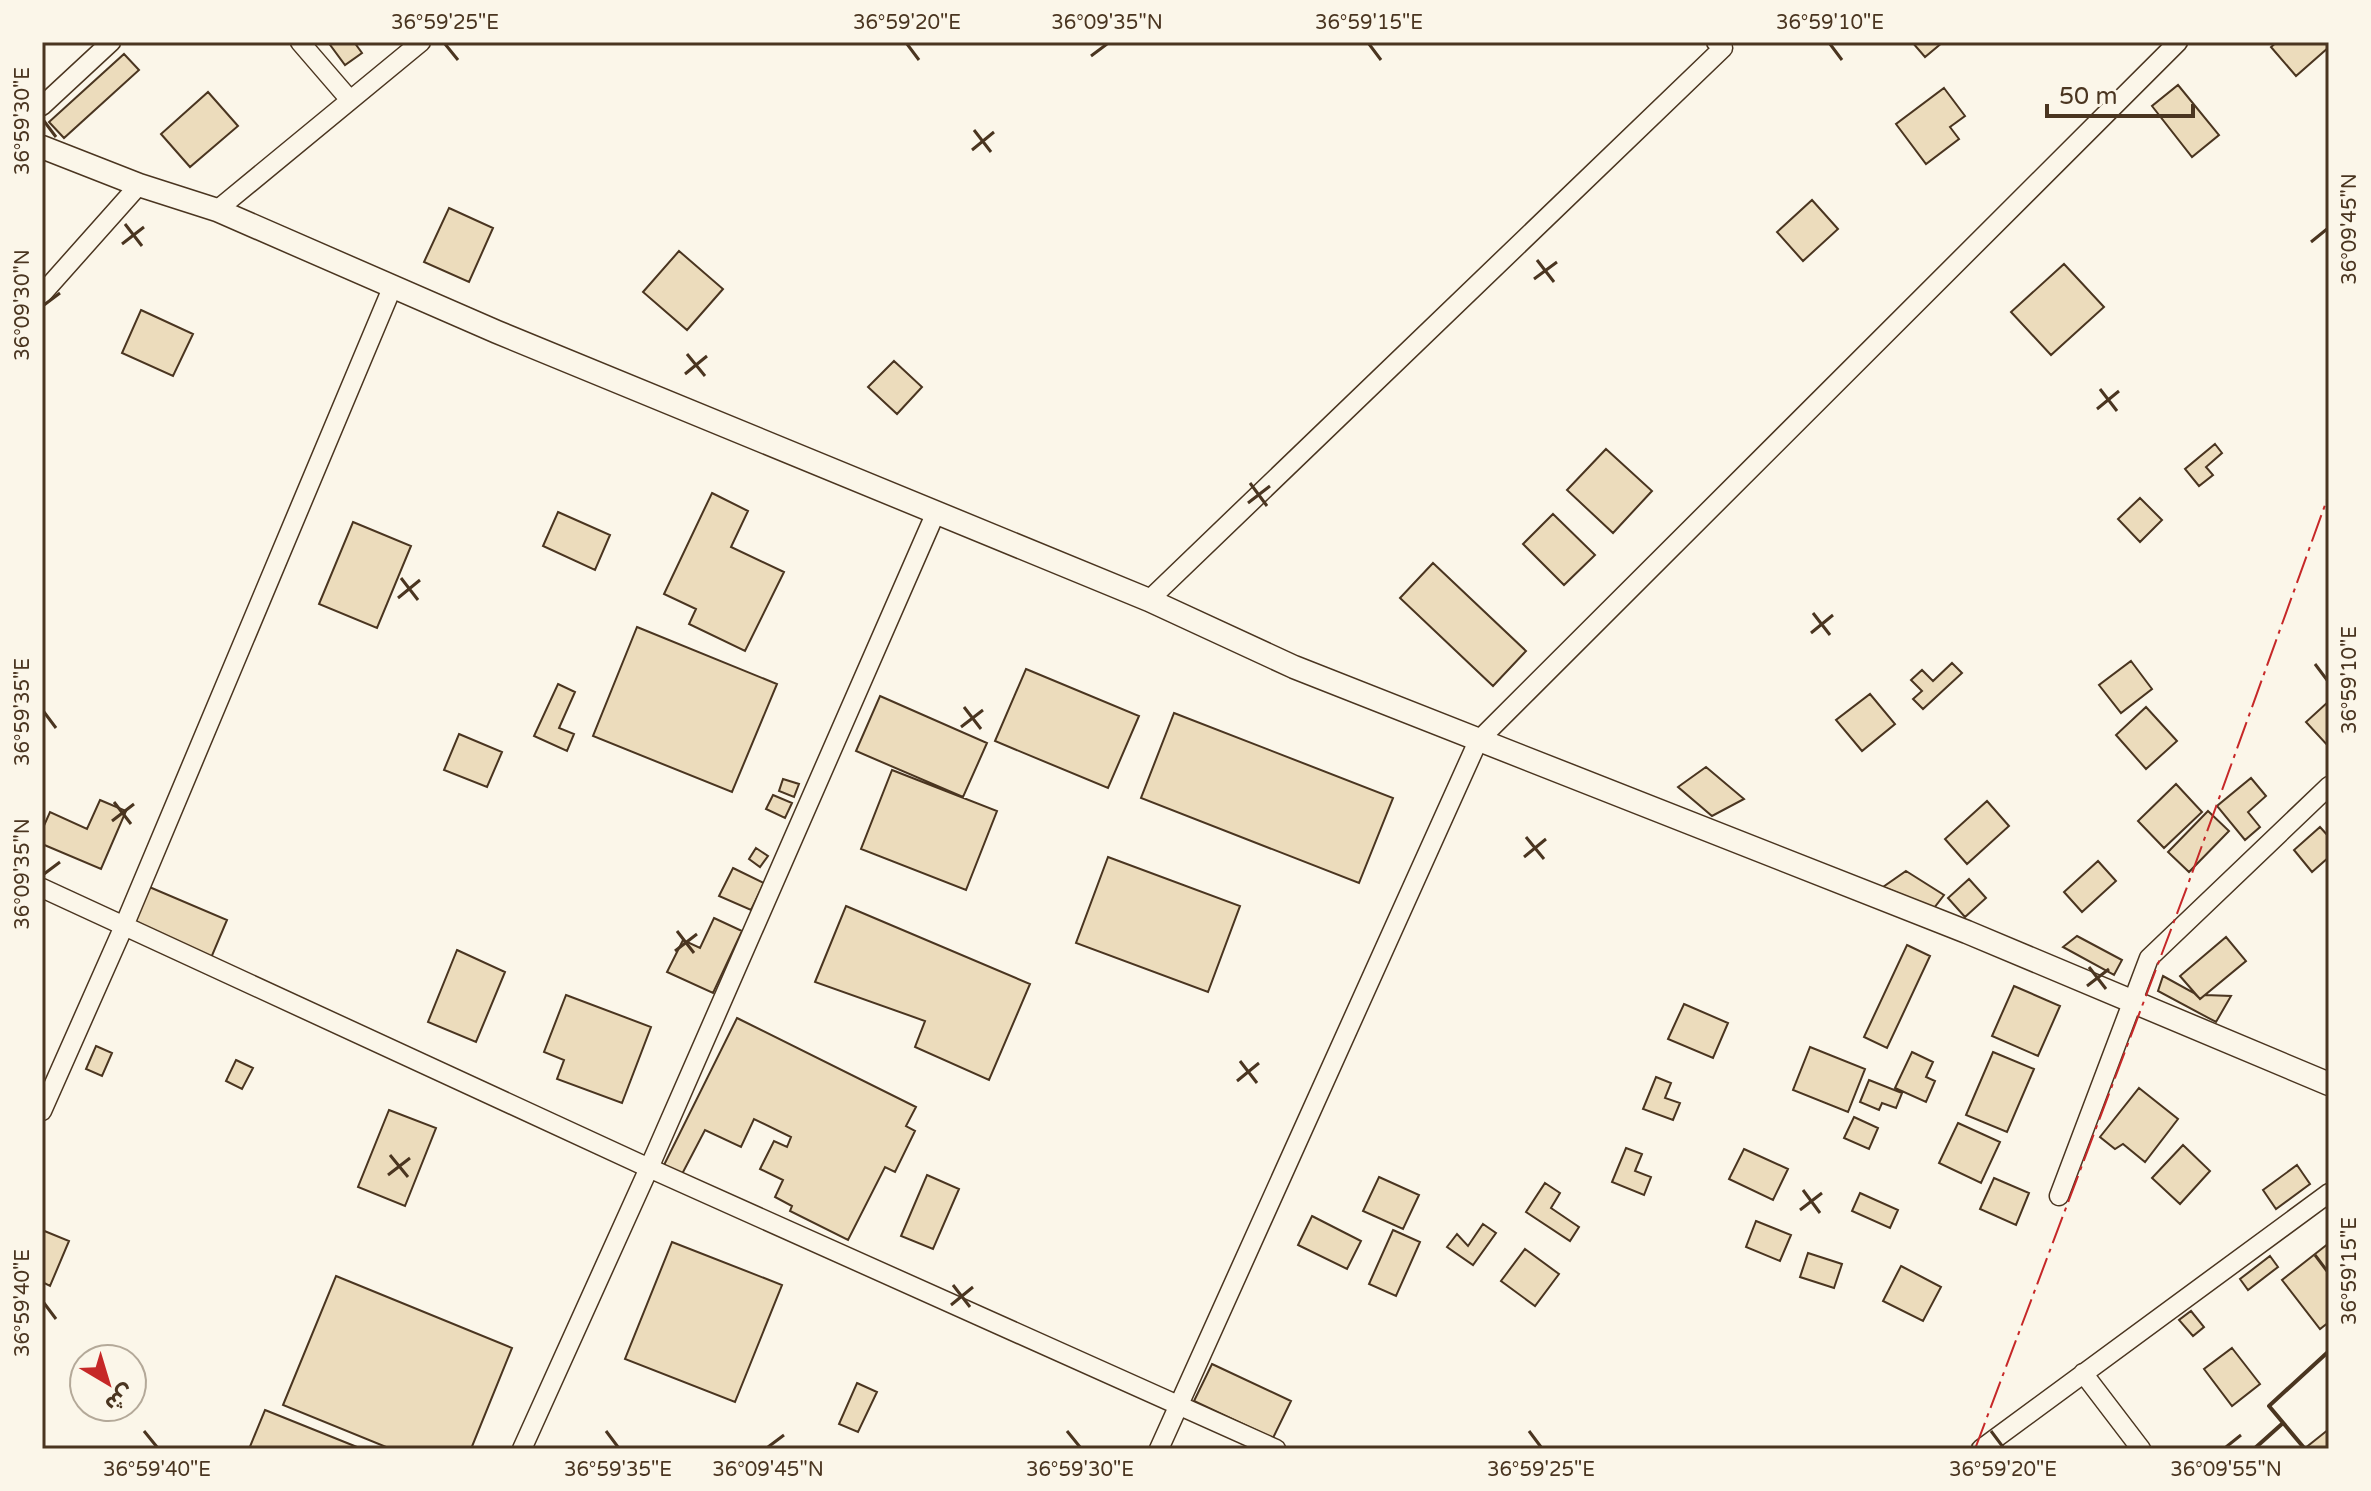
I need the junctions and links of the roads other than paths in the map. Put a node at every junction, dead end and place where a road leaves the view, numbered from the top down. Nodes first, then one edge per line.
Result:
1 (111, 42) edge
2 (300, 42) edge
3 (421, 42) edge
4 (1716, 42) edge
5 (2178, 42) edge
6 (350, 100) junction
7 (42, 106) edge
8 (42, 147) edge
9 (139, 185) junction
10 (217, 210) junction
11 (392, 288) junction
12 (42, 294) edge
13 (936, 512) junction
14 (1149, 600) junction
15 (1478, 741) junction
16 (2329, 786) edge
17 (42, 888) edge
18 (124, 926) junction
19 (2133, 1001) junction
20 (2329, 1084) edge
21 (42, 1111) edge
22 (649, 1168) junction
23 (2059, 1196) dead end
24 (2325, 1203) edge
25 (2083, 1373) junction
26 (1178, 1406) junction
27 (522, 1449) edge
28 (1159, 1449) edge
29 (1276, 1449) edge
30 (1981, 1449) edge
31 (2141, 1449) edge

1 - 7 street
2 - 6 street
3 - 6 street
4 - 14 street
5 - 15 street
6 - 10 street
8 - 9 street
9 - 10 street
9 - 12 street
10 - 11 street
11 - 13 street
11 - 18 street
13 - 14 street
13 - 22 street
14 - 15 street
15 - 19 street
15 - 26 street
16 - 19 street
17 - 18 street
18 - 21 street
18 - 22 street
19 - 20 street
19 - 23 street
22 - 26 street
22 - 27 street
24 - 25 street
25 - 30 street
25 - 31 street
26 - 28 street
26 - 29 street

